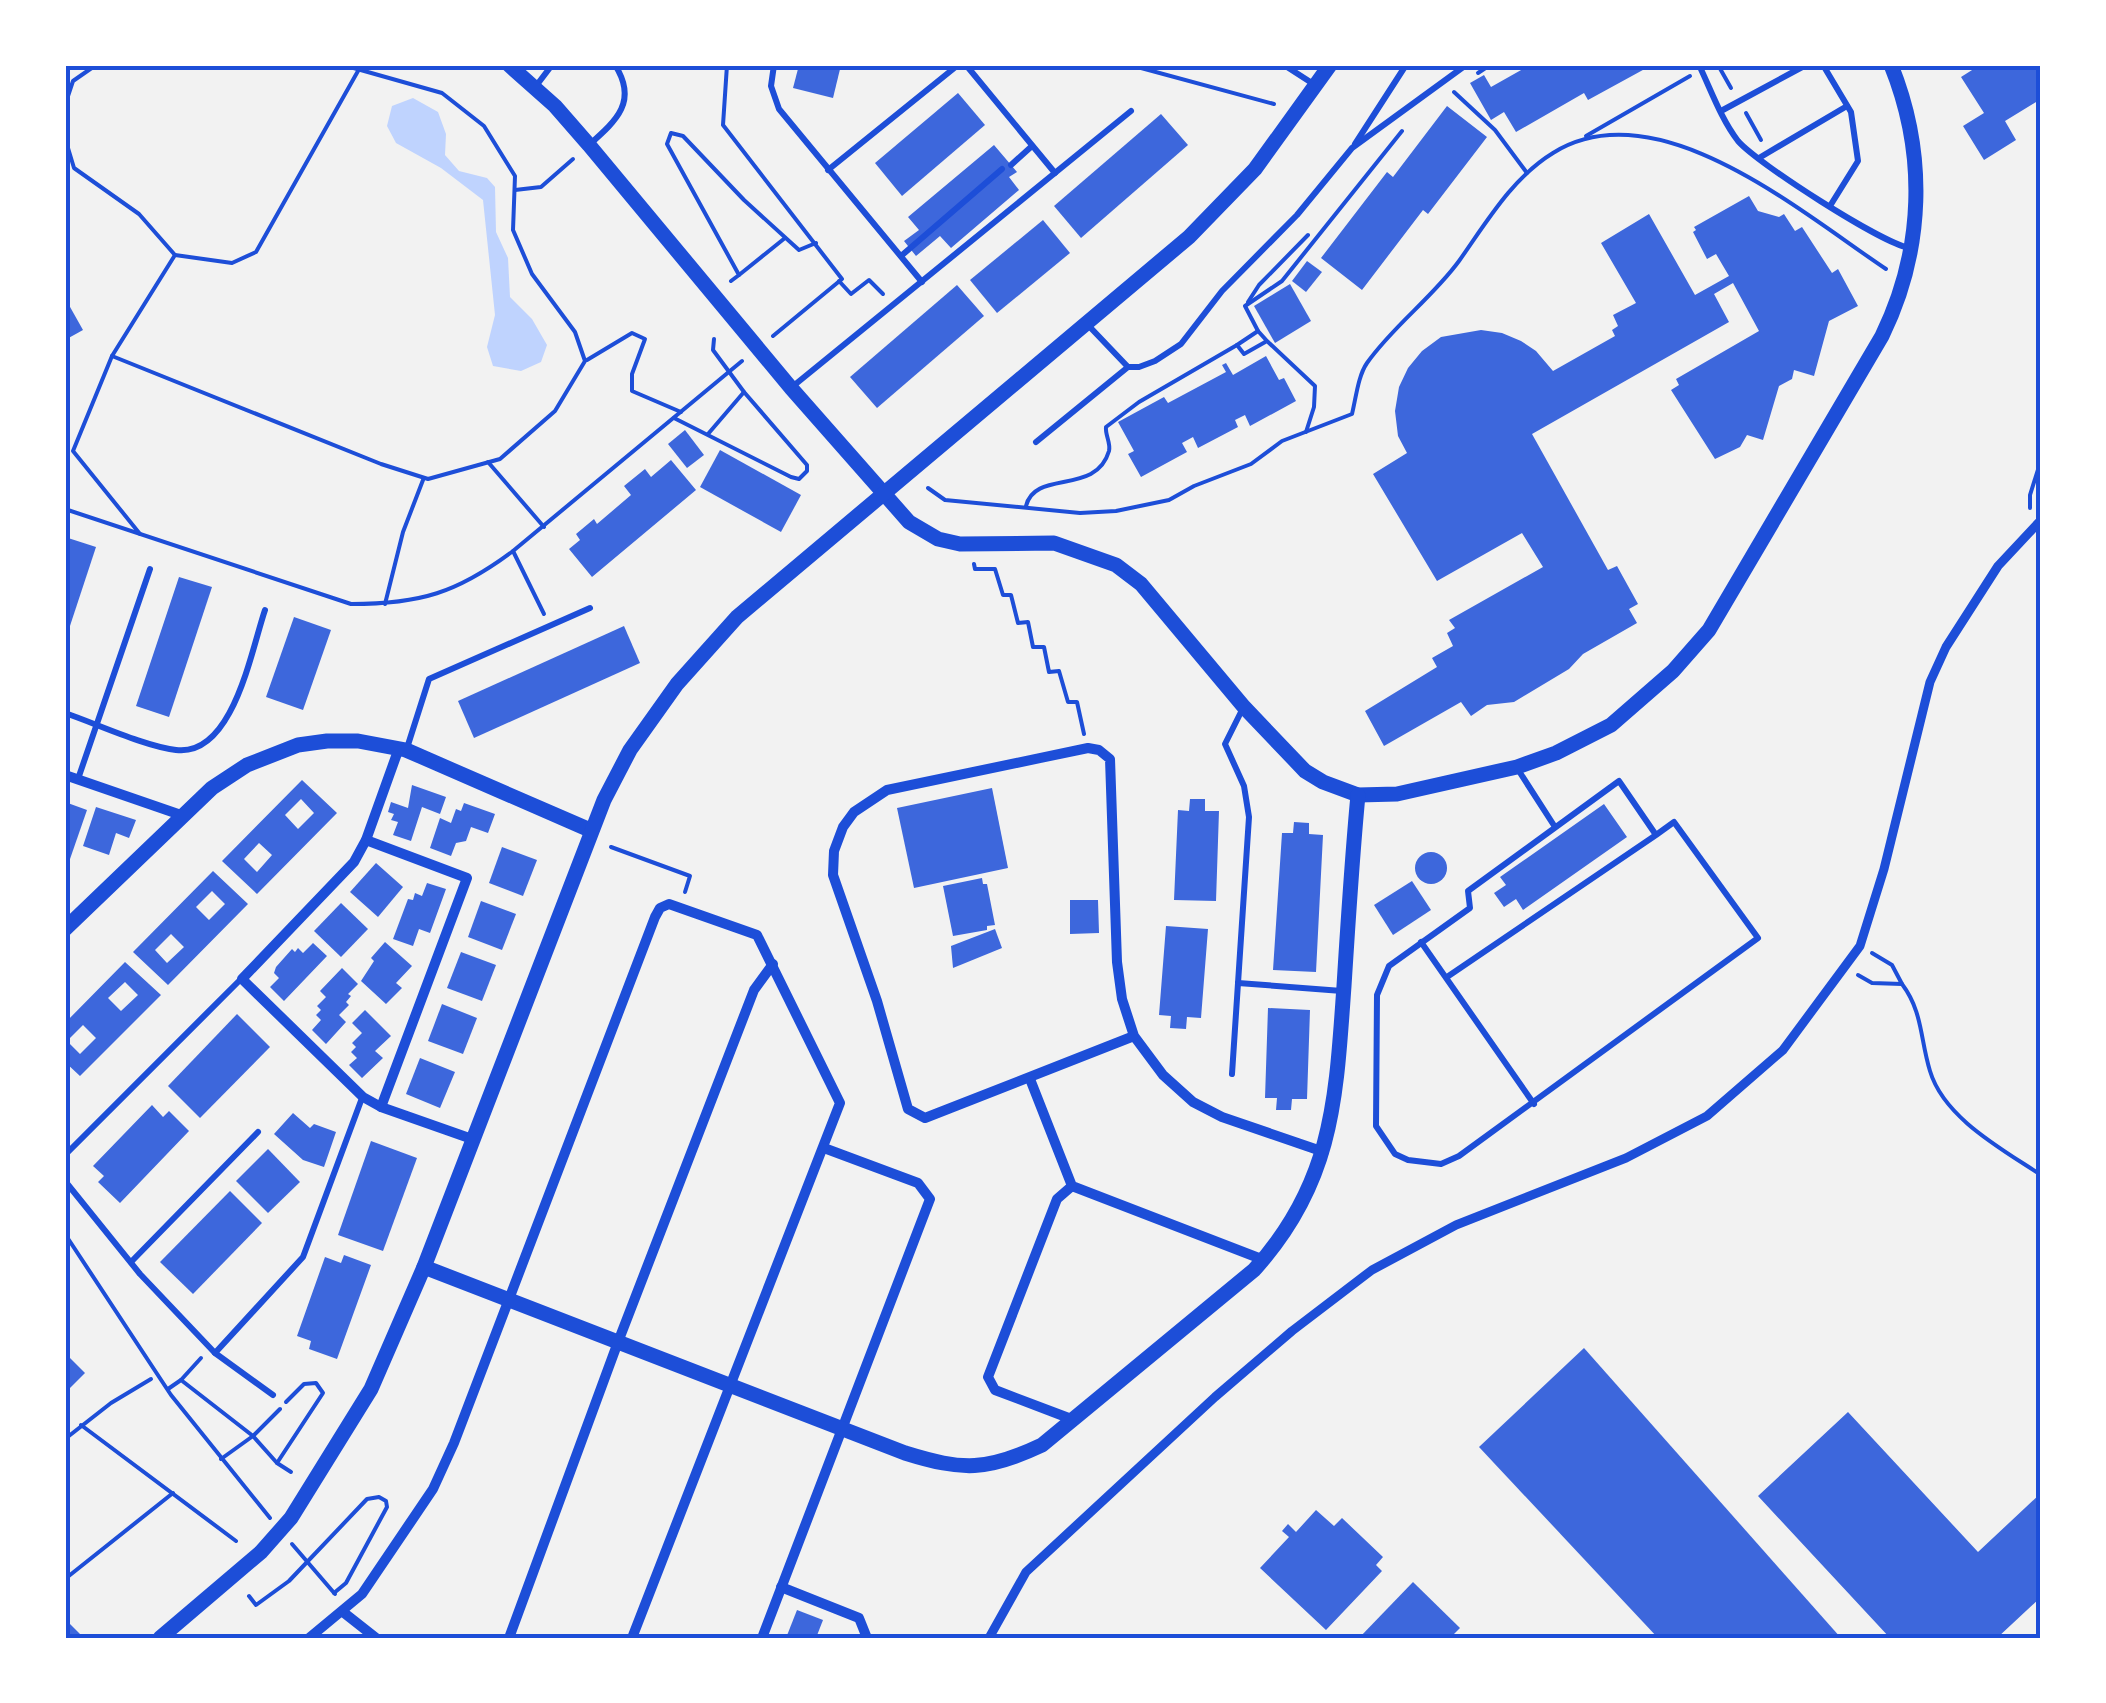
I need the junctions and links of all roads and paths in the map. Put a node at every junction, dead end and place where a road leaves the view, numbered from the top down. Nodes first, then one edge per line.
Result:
1 (96, 65) edge
2 (343, 65) edge
3 (509, 65) edge
4 (552, 65) edge
5 (615, 65) edge
6 (727, 65) edge
7 (774, 65) edge
8 (962, 65) edge
9 (1130, 65) edge
10 (1284, 65) edge
11 (1330, 65) edge
12 (1406, 65) edge
13 (1466, 65) edge
14 (1806, 65) edge
15 (1822, 65) edge
16 (1890, 65) edge
17 (1700, 68) edge
18 (358, 71) junction
19 (1316, 86) junction
20 (535, 87) junction
21 (1441, 102) dead end
22 (1274, 104) dead end
23 (65, 105) edge
24 (1847, 106) junction
25 (1132, 110) dead end
26 (1720, 111) junction
27 (1414, 122) dead end
28 (65, 138) edge
29 (1578, 142) junction
30 (589, 145) junction
31 (1032, 146) junction
32 (1352, 148) junction
33 (1759, 158) junction
34 (573, 159) dead end
35 (1011, 165) dead end
36 (1002, 169) dead end
37 (828, 170) junction
38 (1527, 172) junction
39 (1055, 173) junction
40 (515, 190) junction
41 (1830, 206) junction
42 (1308, 235) dead end
43 (785, 238) junction
44 (816, 242) junction
45 (1912, 249) junction
46 (174, 255) junction
47 (900, 256) junction
48 (1890, 272) dead end
49 (740, 275) junction
50 (839, 281) junction
51 (731, 282) dead end
52 (922, 282) junction
53 (1259, 285) junction
54 (830, 288) dead end
55 (1265, 292) junction
56 (893, 305) junction
57 (1246, 306) junction
58 (1086, 324) junction
59 (1258, 331) junction
60 (714, 338) dead end
61 (1266, 342) junction
62 (1237, 345) junction
63 (112, 356) junction
64 (585, 361) junction
65 (1128, 367) junction
66 (791, 388) junction
67 (744, 392) junction
68 (690, 404) dead end
69 (682, 412) junction
70 (674, 418) junction
71 (1306, 432) junction
72 (708, 434) junction
73 (1036, 442) dead end
74 (2041, 460) edge
75 (488, 462) junction
76 (424, 478) junction
77 (928, 488) dead end
78 (882, 494) junction
79 (1026, 506) junction
80 (65, 509) edge
81 (2041, 520) edge
82 (544, 526) junction
83 (2031, 528) junction
84 (140, 534) junction
85 (512, 551) junction
86 (974, 560) dead end
87 (150, 569) dead end
88 (385, 604) junction
89 (590, 608) dead end
90 (265, 610) dead end
91 (550, 626) junction
92 (1244, 707) junction
93 (65, 713) edge
94 (97, 724) junction
95 (1088, 748) junction
96 (402, 749) junction
97 (1516, 767) junction
98 (65, 775) edge
99 (78, 779) junction
100 (1358, 795) junction
101 (182, 815) junction
102 (1555, 827) junction
103 (590, 830) junction
104 (1656, 834) junction
105 (366, 840) junction
106 (612, 847) dead end
107 (680, 906) junction
108 (65, 929) edge
109 (1421, 942) junction
110 (1860, 946) junction
111 (773, 964) junction
112 (1845, 968) junction
113 (1447, 977) junction
114 (242, 978) junction
115 (1238, 983) junction
116 (1902, 984) junction
117 (1344, 991) junction
118 (1134, 1036) junction
119 (1232, 1074) dead end
120 (1030, 1079) junction
121 (363, 1097) junction
122 (1534, 1104) junction
123 (382, 1107) junction
124 (258, 1132) dead end
125 (472, 1139) junction
126 (824, 1148) junction
127 (1324, 1152) junction
128 (65, 1155) edge
129 (2041, 1175) edge
130 (65, 1181) edge
131 (1072, 1186) junction
132 (65, 1234) edge
133 (1264, 1260) junction
134 (131, 1262) junction
135 (424, 1267) junction
136 (507, 1299) junction
137 (618, 1342) junction
138 (213, 1350) junction
139 (151, 1379) dead end
140 (180, 1380) junction
141 (732, 1386) junction
142 (168, 1389) junction
143 (273, 1395) dead end
144 (1074, 1420) junction
145 (81, 1425) junction
146 (842, 1429) junction
147 (253, 1436) junction
148 (65, 1439) edge
149 (221, 1460) junction
150 (277, 1463) junction
151 (226, 1467) dead end
152 (291, 1472) dead end
153 (173, 1494) junction
154 (236, 1540) dead end
155 (65, 1580) edge
156 (781, 1587) junction
157 (334, 1593) dead end
158 (249, 1596) dead end
159 (343, 1612) junction
160 (160, 1638) edge
161 (309, 1638) edge
162 (376, 1638) edge
163 (509, 1638) edge
164 (632, 1638) edge
165 (762, 1638) edge
166 (867, 1638) edge
167 (988, 1638) edge

1 - 23 path
2 - 18 path
3 - 20 street
4 - 20 lane
5 - 30 lane
6 - 44 path
7 - 37 lane
8 - 31 lane
8 - 37 lane
9 - 22 path
10 - 19 lane
11 - 19 street
12 - 32 lane
13 - 32 lane
14 - 26 lane
15 - 24 lane
16 - 45 street
17 - 26 lane
17 - 29 path
18 - 40 path
18 - 46 path
19 - 58 street
20 - 30 street
21 - 38 path
24 - 33 lane
24 - 41 lane
25 - 39 lane
26 - 33 lane
27 - 55 path
28 - 46 path
29 - 38 path
29 - 48 path
30 - 66 street
31 - 35 lane
31 - 39 lane
32 - 65 lane
33 - 41 lane
34 - 40 path
36 - 47 lane
37 - 47 lane
38 - 71 path
39 - 52 lane
40 - 64 path
41 - 45 lane
42 - 53 path
43 - 44 path
43 - 49 path
43 - 49 path
44 - 50 path
45 - 97 street
46 - 63 path
47 - 52 lane
49 - 51 path
50 - 54 path
50 - 56 path
52 - 56 lane
53 - 55 path
53 - 57 path
55 - 57 path
56 - 66 lane
57 - 59 path
58 - 65 lane
58 - 78 street
59 - 61 path
59 - 62 path
60 - 67 path
61 - 62 path
61 - 71 path
62 - 79 path
63 - 76 path
63 - 84 path
64 - 69 path
64 - 75 path
65 - 73 lane
66 - 78 street
67 - 72 path
67 - 72 path
68 - 69 path
69 - 70 path
70 - 72 path
70 - 82 path
71 - 79 path
74 - 83 path
75 - 76 path
75 - 82 path
76 - 88 path
77 - 79 path
78 - 92 street
78 - 103 street
80 - 84 path
81 - 83 street
82 - 85 path
83 - 110 street
84 - 88 path
85 - 88 path
85 - 91 path
86 - 95 path
87 - 94 lane
89 - 91 lane
90 - 94 lane
91 - 96 lane
92 - 100 street
92 - 115 lane
93 - 94 lane
94 - 99 lane
95 - 118 street
95 - 120 street
96 - 101 street
96 - 103 street
96 - 105 street
97 - 100 street
97 - 102 lane
98 - 99 street
99 - 101 street
100 - 117 street
101 - 108 street
102 - 104 lane
102 - 109 lane
103 - 125 street
104 - 113 lane
104 - 122 lane
105 - 114 street
105 - 123 street
106 - 107 path
107 - 111 street
107 - 136 street
109 - 113 lane
109 - 122 lane
110 - 112 street
110 - 116 path
111 - 126 street
111 - 137 street
112 - 116 path
112 - 167 street
113 - 122 lane
114 - 121 street
114 - 128 lane
115 - 117 lane
115 - 119 lane
116 - 129 path
117 - 127 street
118 - 120 street
118 - 127 street
120 - 131 street
121 - 123 street
121 - 138 lane
123 - 125 street
124 - 134 lane
125 - 135 street
126 - 141 street
126 - 146 street
127 - 133 street
130 - 134 lane
131 - 133 street
131 - 144 street
132 - 142 path
133 - 144 street
134 - 138 lane
135 - 136 street
135 - 160 street
136 - 137 street
136 - 159 street
137 - 141 street
137 - 163 street
138 - 140 path
138 - 143 lane
139 - 145 path
140 - 142 path
140 - 147 path
141 - 146 street
141 - 164 street
142 - 149 path
144 - 146 street
145 - 148 path
145 - 153 path
146 - 156 street
147 - 149 path
147 - 150 path
147 - 150 path
149 - 151 path
150 - 152 path
153 - 154 path
153 - 155 path
156 - 165 street
156 - 166 street
157 - 158 path
159 - 161 street
159 - 162 street

